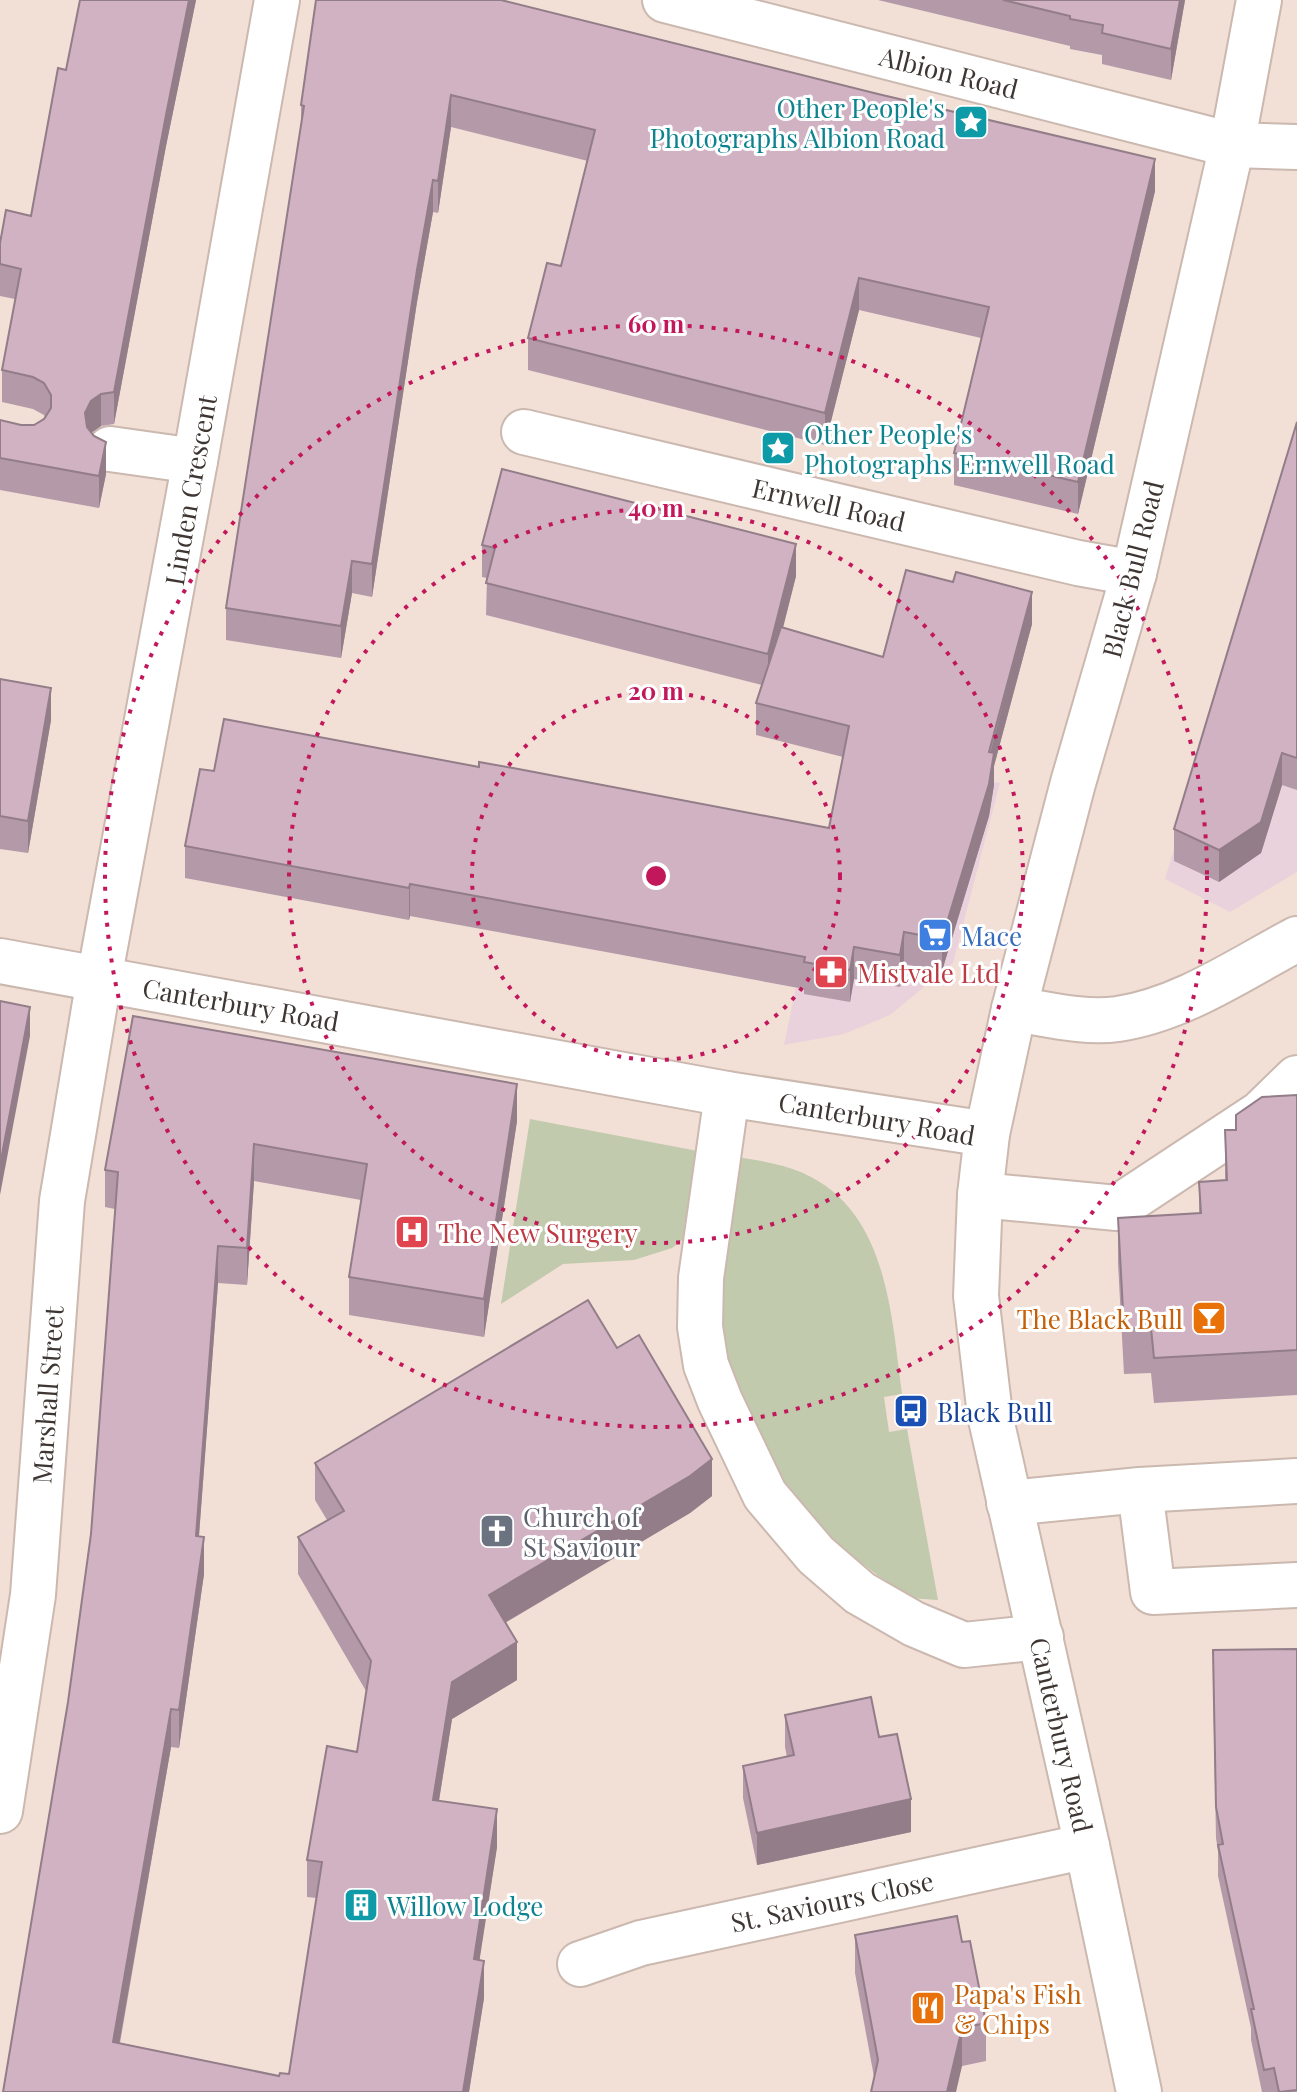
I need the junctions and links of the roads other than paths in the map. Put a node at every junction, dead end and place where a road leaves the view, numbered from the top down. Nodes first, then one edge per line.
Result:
1 (277, 0) edge
2 (665, 0) edge
3 (1259, 0) edge
4 (716, 6) edge
5 (1232, 145) junction
6 (1297, 147) edge
7 (524, 432) dead end
8 (110, 449) dead end
9 (195, 461) junction
10 (1134, 573) junction
11 (1297, 939) edge
12 (0, 961) edge
13 (99, 979) junction
14 (1014, 1009) junction
15 (1297, 1078) edge
16 (727, 1094) junction
17 (987, 1134) junction
18 (980, 1195) junction
19 (1297, 1481) edge
20 (1140, 1490) junction
21 (1009, 1503) junction
22 (1297, 1585) edge
23 (1041, 1637) junction
24 (0, 1811) edge
25 (1087, 1846) junction
26 (580, 1964) dead end
27 (1139, 2092) edge

1 - 9 main road, Linden Crescent
2 - 4 main road, Albion Road
3 - 5 main road, Black Bull Road
4 - 5 main road, Albion Road
5 - 6 main road, Albion Road
5 - 10 main road, Black Bull Road
7 - 10 main road, Ernwell Road
8 - 9 main road
9 - 13 main road, Linden Crescent
10 - 14 main road, Black Bull Road
11 - 14 main road
12 - 13 main road, Canterbury Road
13 - 16 main road, Canterbury Road
13 - 24 main road, Marshall Street
14 - 17 main road, Black Bull Road
15 - 18 main road
16 - 17 main road, Canterbury Road
16 - 23 main road
17 - 18 main road, Canterbury Road
18 - 21 main road, Canterbury Road
19 - 20 main road
20 - 21 main road
20 - 22 main road
21 - 23 main road, Canterbury Road
23 - 25 main road, Canterbury Road
25 - 26 main road, St. Saviours Close
25 - 27 main road, Canterbury Road

